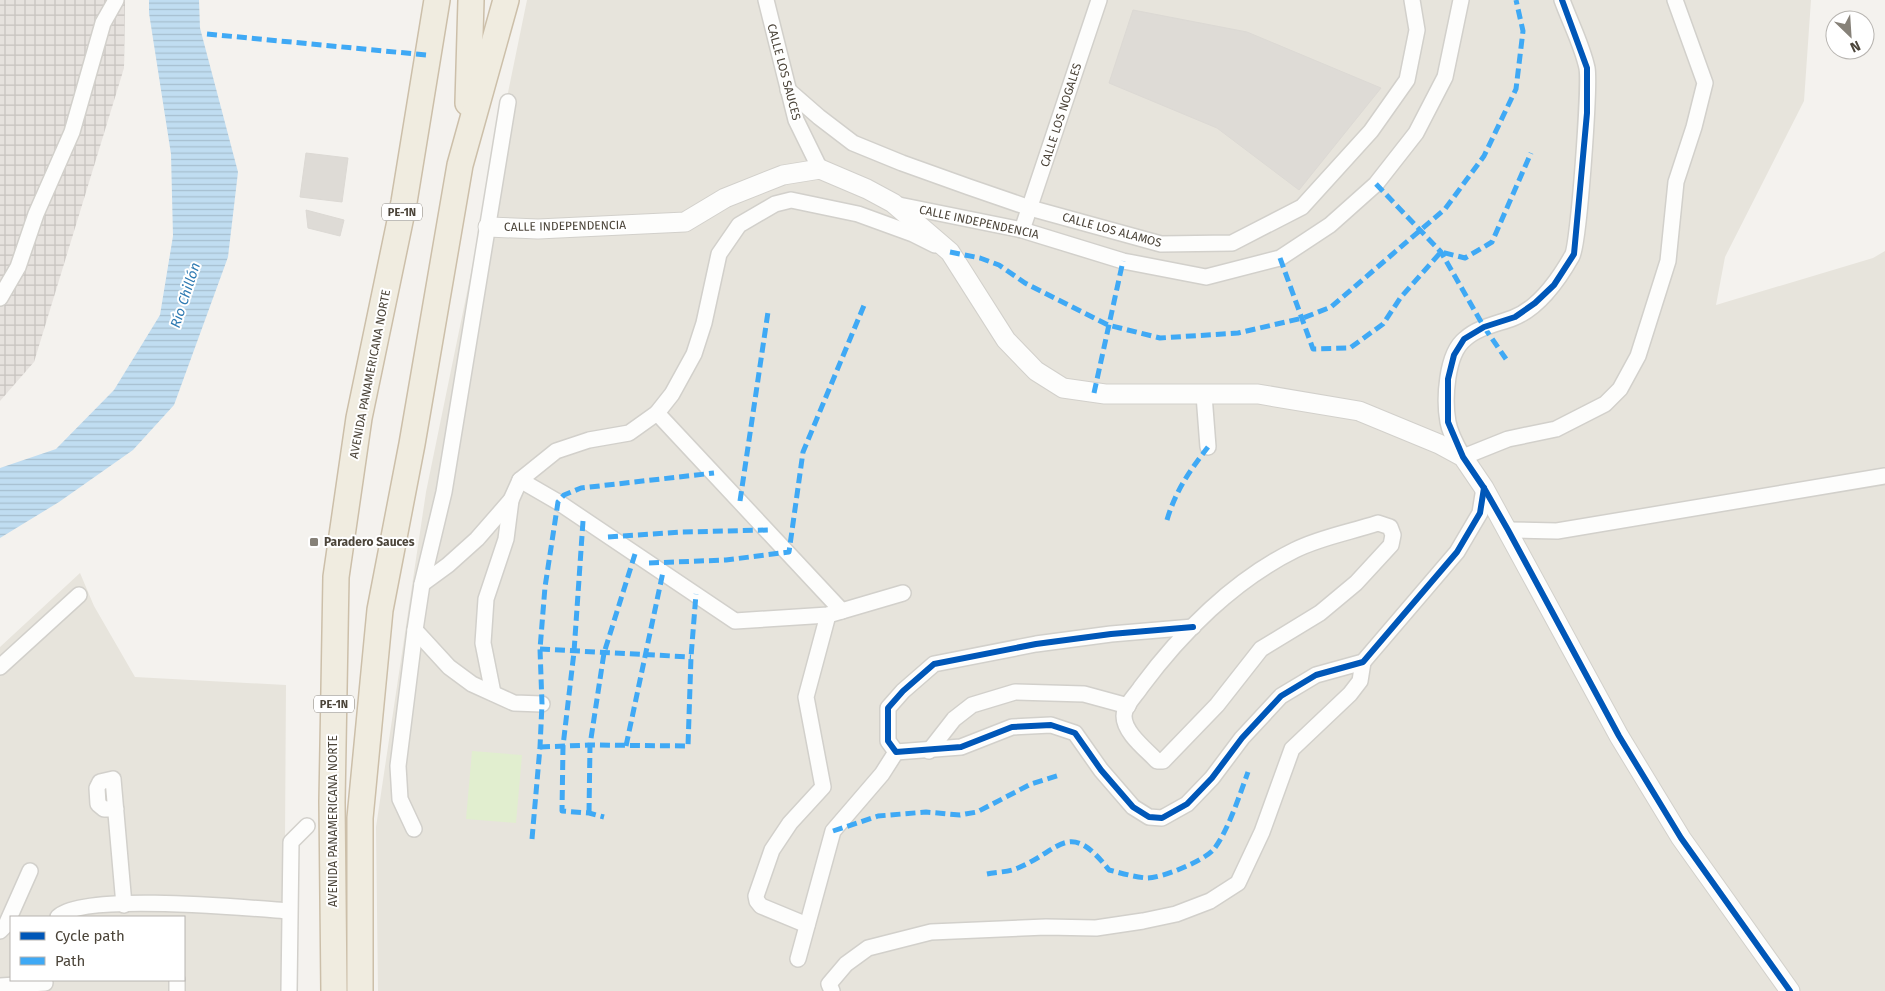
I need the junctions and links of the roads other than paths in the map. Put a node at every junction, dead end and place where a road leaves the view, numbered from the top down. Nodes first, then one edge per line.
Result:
1 (116, 0) edge
2 (436, 0) edge
3 (471, 0) edge
4 (506, 0) edge
5 (766, 0) edge
6 (1099, 0) edge
7 (1412, 0) edge
8 (1461, 0) edge
9 (1562, 0) edge
10 (1675, 0) edge
11 (788, 90) junction
12 (508, 102) dead end
13 (468, 136) junction
14 (820, 169) junction
15 (893, 204) junction
16 (1030, 208) junction
17 (488, 227) junction
18 (1022, 230) junction
19 (950, 252) junction
20 (0, 298) edge
21 (1204, 395) junction
22 (657, 413) junction
23 (1208, 447) dead end
24 (1463, 457) junction
25 (1885, 476) edge
26 (520, 480) junction
27 (1484, 488) junction
28 (511, 500) junction
29 (1508, 530) junction
30 (422, 584) junction
31 (904, 593) dead end
32 (79, 595) dead end
33 (835, 613) junction
34 (1192, 627) junction
35 (416, 630) junction
36 (1363, 662) junction
37 (0, 667) edge
38 (493, 694) junction
39 (542, 704) dead end
40 (1128, 706) junction
41 (928, 751) junction
42 (896, 752) junction
43 (116, 809) dead end
44 (307, 826) dead end
45 (414, 829) dead end
46 (30, 871) dead end
47 (124, 905) junction
48 (173, 910) edge
49 (289, 911) junction
50 (60, 916) edge
51 (807, 925) junction
52 (0, 931) edge
53 (798, 959) dead end
54 (47, 985) edge
55 (0, 986) edge
56 (289, 991) edge
57 (334, 991) edge
58 (360, 991) edge
59 (832, 991) edge
60 (1790, 991) edge

1 - 20 street
2 - 57 highway, AVENIDA PANAMERICANA NORTE / PE-1N
3 - 13 highway, PE-1N
4 - 13 highway, PE-1N
5 - 11 street, CALLE LOS SAUCES
6 - 16 street, CALLE LOS NOGALES
7 - 16 street, CALLE LOS ALAMOS
8 - 18 street, CALLE INDEPENDENCIA
9 - 24 street
10 - 24 street
11 - 14 street, CALLE LOS SAUCES
11 - 16 street, CALLE LOS ALAMOS
12 - 17 street, CALLE INDEPENDENCIA
13 - 58 highway, PE-1N
14 - 15 street, CALLE INDEPENDENCIA
14 - 17 street, CALLE INDEPENDENCIA
15 - 18 street, CALLE INDEPENDENCIA
15 - 19 street
16 - 18 street, CALLE LOS NOGALES
17 - 30 street
19 - 21 street
19 - 22 street
21 - 23 street
21 - 24 street
22 - 26 street
22 - 33 street
24 - 27 street
25 - 29 street
26 - 28 street
26 - 33 street
27 - 29 street
27 - 36 street
28 - 30 street
28 - 38 street
29 - 60 street
30 - 35 street
31 - 33 street
32 - 37 street
33 - 51 street
34 - 40 street
34 - 40 street
34 - 42 street
35 - 38 street
35 - 45 street
36 - 41 street
36 - 59 street
38 - 39 street
40 - 41 street
41 - 42 street
42 - 51 street
43 - 47 street
44 - 49 street
46 - 52 street
47 - 48 street
47 - 50 street
48 - 49 street
49 - 56 street
51 - 53 street
54 - 55 street

